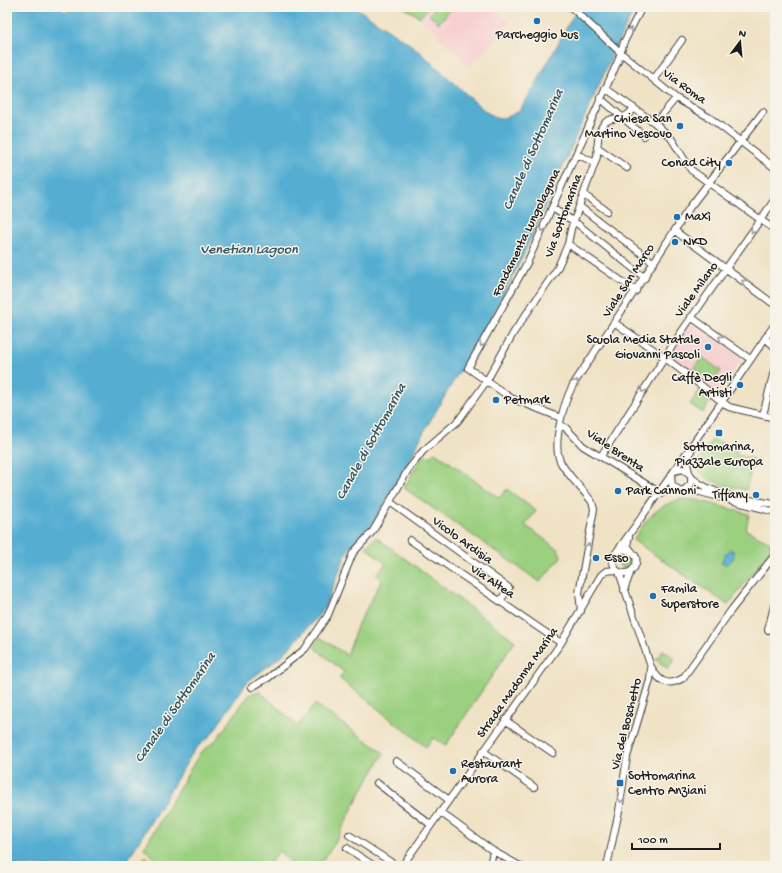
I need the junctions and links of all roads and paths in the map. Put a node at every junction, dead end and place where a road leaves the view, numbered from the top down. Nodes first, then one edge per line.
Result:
1 (571, 7) edge
2 (642, 7) edge
3 (682, 40) dead end
4 (621, 53) junction
5 (654, 79) junction
6 (605, 88) junction
7 (600, 98) junction
8 (676, 98) junction
9 (634, 108) junction
10 (764, 112) dead end
11 (623, 118) junction
12 (655, 123) junction
13 (644, 136) dead end
14 (740, 142) junction
15 (597, 147) junction
16 (575, 156) junction
17 (595, 163) junction
18 (627, 168) dead end
19 (775, 168) edge
20 (708, 182) junction
21 (584, 194) junction
22 (775, 199) edge
23 (580, 207) junction
24 (552, 208) junction
25 (607, 211) dead end
26 (761, 220) junction
27 (574, 222) junction
28 (775, 230) edge
29 (675, 231) junction
30 (568, 244) junction
31 (654, 263) junction
32 (726, 269) junction
33 (645, 278) junction
34 (636, 291) junction
35 (775, 305) edge
36 (692, 317) junction
37 (615, 323) junction
38 (775, 324) edge
39 (765, 338) junction
40 (775, 347) edge
41 (664, 357) junction
42 (750, 359) junction
43 (775, 367) edge
44 (486, 382) junction
45 (720, 401) junction
46 (763, 415) junction
47 (561, 418) junction
48 (775, 418) edge
49 (560, 425) junction
50 (693, 442) junction
51 (601, 456) junction
52 (673, 474) junction
53 (690, 475) junction
54 (676, 489) junction
55 (684, 490) junction
56 (657, 495) junction
57 (390, 502) junction
58 (775, 504) edge
59 (775, 512) edge
60 (631, 532) junction
61 (410, 540) dead end
62 (633, 553) junction
63 (615, 554) junction
64 (775, 555) edge
65 (618, 571) junction
66 (631, 571) junction
67 (624, 590) junction
68 (500, 601) junction
69 (775, 602) edge
70 (581, 611) junction
71 (768, 630) dead end
72 (561, 644) junction
73 (651, 667) junction
74 (252, 687) dead end
75 (505, 720) junction
76 (483, 751) junction
77 (553, 753) dead end
78 (396, 762) dead end
79 (377, 783) dead end
80 (534, 787) dead end
81 (449, 800) junction
82 (440, 812) junction
83 (431, 825) junction
84 (349, 835) dead end
85 (347, 848) dead end
86 (493, 851) junction
87 (374, 866) edge
88 (397, 866) edge
89 (402, 866) edge
90 (490, 866) edge
91 (520, 866) edge
92 (607, 866) edge

1 - 4 street, Via Roma
4 -> 2 street, Fondamenta Lungolaguna
3 - 5 street
4 - 5 street, Via Roma
4 - 6 street, Fondamenta Lungolaguna
5 - 8 street, Via Roma
6 - 7 street, Fondamenta Lungolaguna
6 - 9 street
7 - 11 street
7 - 16 street, Fondamenta Lungolaguna
8 - 12 street
8 - 14 street, Via Roma
9 - 11 street, Via Sottomarina
9 - 12 street
10 - 14 street, Viale San Marco
11 - 13 street
11 - 15 street, Via Sottomarina
12 - 20 street
14 - 19 street, Via Roma
14 - 20 street, Viale San Marco
15 - 17 street, Via Sottomarina
15 - 18 street
16 - 17 street
16 - 24 street, Fondamenta Lungolaguna
17 - 21 street, Via Sottomarina
20 - 26 street
20 - 29 street, Viale San Marco
21 - 23 street, Via Sottomarina
21 - 25 street
22 - 26 street, Viale Milano
23 - 27 street, Via Sottomarina
23 - 31 street
24 - 27 street
24 -> 44 street, Fondamenta Lungolaguna
26 - 28 street
26 -> 32 street, Viale Milano
27 - 30 street, Via Sottomarina
27 - 33 street
29 - 31 street, Viale San Marco
29 - 32 street
30 - 34 street
30 - 44 street, Via Sottomarina
31 - 33 street, Viale San Marco
35 -> 32 street
32 - 36 street, Viale Milano
33 - 34 street, Viale San Marco
34 - 37 street, Viale San Marco
36 - 41 street, Viale Milano
42 -> 36 street
37 - 41 street
47 -> 37 street, Viale San Marco
38 - 39 street
39 - 40 street
39 - 42 street
41 - 45 street
41 -> 51 street, Viale Milano
42 - 45 street
43 - 46 street
44 - 47 street, Fondamenta Lungolaguna
44 - 57 street, Via Sottomarina
45 - 46 street
45 - 50 street
46 - 48 street
47 - 49 street, Viale San Marco
49 - 51 street, Viale Brenta
70 -> 49 street, Viale San Marco
50 - 52 street
50 - 53 street
51 - 56 street, Viale Brenta
52 - 53 street
52 - 54 street
52 - 56 street
53 - 55 street
53 - 58 street
54 - 55 street
54 - 56 street
55 - 59 street
56 - 60 street
57 - 68 street, Vicolo Ardisia
57 - 74 street, Via Sottomarina
60 - 62 street
60 - 63 street
61 - 68 street, Via Altea
62 - 63 street
62 - 66 street
63 - 65 street
64 - 73 street
65 - 66 street
65 - 67 street, Via del Boschetto
65 - 70 street, Strada Madonna Marina
66 - 67 street
67 - 73 street, Via del Boschetto
68 - 72 street, Via Altea
69 - 71 street
70 - 72 street, Strada Madonna Marina
72 - 75 street, Strada Madonna Marina
73 -> 92 street, Via del Boschetto
75 - 76 street, Strada Madonna Marina
75 - 77 street
76 - 80 street
76 - 81 street, Strada Madonna Marina
78 - 81 street
79 - 83 street
81 - 82 street, Strada Madonna Marina
82 - 83 street, Strada Madonna Marina
82 - 86 street
83 - 89 street, Strada Madonna Marina
84 - 88 street
85 - 87 street
86 - 90 street
86 - 91 street

